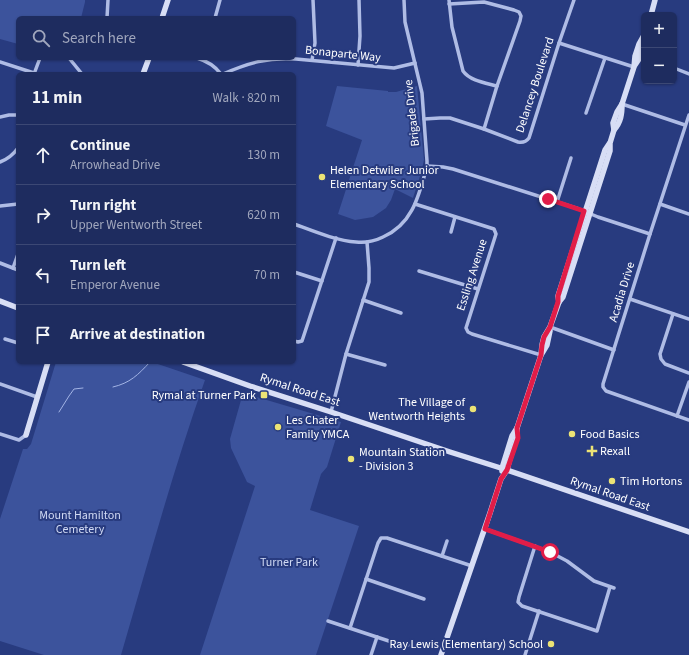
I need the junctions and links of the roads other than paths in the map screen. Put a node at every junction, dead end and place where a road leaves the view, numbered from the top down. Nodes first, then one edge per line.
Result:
1 (108, 0) edge
2 (168, 0) edge
3 (220, 0) edge
4 (313, 0) edge
5 (359, 0) edge
6 (404, 0) edge
7 (574, 0) edge
8 (655, 0) edge
9 (449, 2) edge
10 (652, 12) edge
11 (107, 16) edge
12 (163, 16) edge
13 (216, 16) edge
14 (641, 40) edge
15 (559, 43) junction
16 (642, 48) edge
17 (605, 58) junction
18 (296, 59) edge
19 (39, 60) edge
20 (71, 60) edge
21 (148, 60) edge
22 (202, 60) edge
23 (260, 60) edge
24 (312, 60) junction
25 (0, 62) edge
26 (415, 63) junction
27 (358, 65) junction
28 (634, 67) junction
29 (677, 69) edge
30 (28, 72) edge
31 (35, 72) edge
32 (80, 72) edge
33 (144, 72) edge
34 (220, 72) edge
35 (228, 72) edge
36 (689, 74) edge
37 (497, 86) junction
38 (622, 104) junction
39 (586, 113) dead end
40 (689, 115) edge
41 (16, 116) edge
42 (0, 117) edge
43 (424, 119) junction
44 (685, 125) junction
45 (484, 129) junction
46 (16, 151) edge
47 (571, 158) dead end
48 (0, 162) edge
49 (427, 166) junction
50 (557, 202) junction
51 (16, 204) edge
52 (415, 204) junction
53 (660, 204) junction
54 (0, 206) edge
55 (587, 212) junction
56 (689, 214) edge
57 (455, 217) junction
58 (296, 225) edge
59 (450, 232) dead end
60 (650, 234) junction
61 (336, 238) junction
62 (367, 242) junction
63 (16, 260) edge
64 (0, 263) edge
65 (13, 268) junction
66 (16, 269) edge
67 (419, 272) dead end
68 (296, 273) edge
69 (322, 281) junction
70 (478, 289) junction
71 (630, 299) junction
72 (363, 300) junction
73 (0, 301) edge
74 (16, 307) edge
75 (401, 313) dead end
76 (673, 314) junction
77 (689, 319) edge
78 (550, 327) junction
79 (5, 339) dead end
80 (16, 342) edge
81 (296, 342) edge
82 (614, 350) junction
83 (346, 354) junction
84 (541, 355) junction
85 (47, 364) edge
86 (189, 364) edge
87 (384, 365) dead end
88 (689, 373) edge
89 (689, 382) edge
90 (0, 384) edge
91 (37, 397) junction
92 (331, 412) junction
93 (677, 416) junction
94 (689, 420) edge
95 (0, 434) edge
96 (26, 435) joint
97 (504, 469) junction
98 (485, 529) junction
99 (689, 532) edge
100 (447, 541) dead end
101 (535, 546) junction
102 (442, 556) junction
103 (472, 566) junction
104 (366, 579) junction
105 (424, 599) dead end
106 (539, 611) junction
107 (328, 621) dead end
108 (350, 628) junction
109 (377, 637) junction
110 (408, 645) dead end
111 (371, 655) edge
112 (441, 655) edge
113 (525, 655) edge

1 - 11 street
2 - 12 main road
3 - 13 street
4 - 24 street
5 - 27 street
6 - 26 street, Brigade Drive
7 - 15 street, Delancey Boulevard
8 - 10 main road
9 - 37 street
9 - 37 street
14 - 28 main road
15 - 17 street
15 - 45 street, Delancey Boulevard
16 - 28 main road
17 - 28 street
17 - 39 street
18 - 24 street, Bonaparte Way
19 - 31 street
20 - 32 street
21 - 33 main road
22 - 34 street
23 - 35 street, Bonaparte Way
24 - 27 street, Bonaparte Way
25 - 30 street
26 - 27 street, Bonaparte Way
26 - 43 street, Brigade Drive
28 - 38 main road
29 - 36 street
37 - 45 street
38 - 44 street
38 - 55 main road
40 - 44 street, Acadia Drive
41 - 42 street
43 - 45 street, Delancey Boulevard
43 - 49 street, Brigade Drive
44 - 53 street, Acadia Drive
46 - 48 street
47 - 50 street
49 - 50 street
49 - 52 street, Brigade Drive
50 - 55 street
51 - 54 street
52 - 57 street, Essling Avenue
52 - 62 street, Brigade Drive
53 - 56 street
53 - 60 street, Acadia Drive
55 - 60 street
55 - 78 main road
57 - 59 street
57 - 70 street, Essling Avenue
58 - 61 street, Brigade Drive
60 - 71 street, Acadia Drive
61 - 62 street, Brigade Drive
61 - 69 street
62 - 72 street
63 - 65 street
64 - 65 street
65 - 66 street
67 - 70 street
68 - 69 street
69 - 81 street
70 - 84 street, Essling Avenue
71 - 76 street
71 - 82 street, Acadia Drive
72 - 75 street
72 - 83 street
73 - 74 main road
76 - 77 street
76 - 88 street
78 - 82 street
78 - 84 main road
79 - 80 street
82 - 93 street, Acadia Drive
83 - 87 street
83 - 92 street
84 - 97 main road
85 - 91 main road
86 - 92 main road, Rymal Road East
89 - 93 street
90 - 91 street
91 - 96 main road
92 - 97 main road, Rymal Road East
93 - 94 street, Acadia Drive
95 - 96 street
97 - 98 main road
97 - 99 main road, Rymal Road East
98 - 101 street
98 - 103 main road
100 - 102 street
101 - 106 street
101 - 106 street
102 - 103 street
102 - 104 street
103 - 112 main road
104 - 105 street
104 - 108 street
106 - 113 street
107 - 108 street
108 - 109 street
109 - 110 street
109 - 111 street

